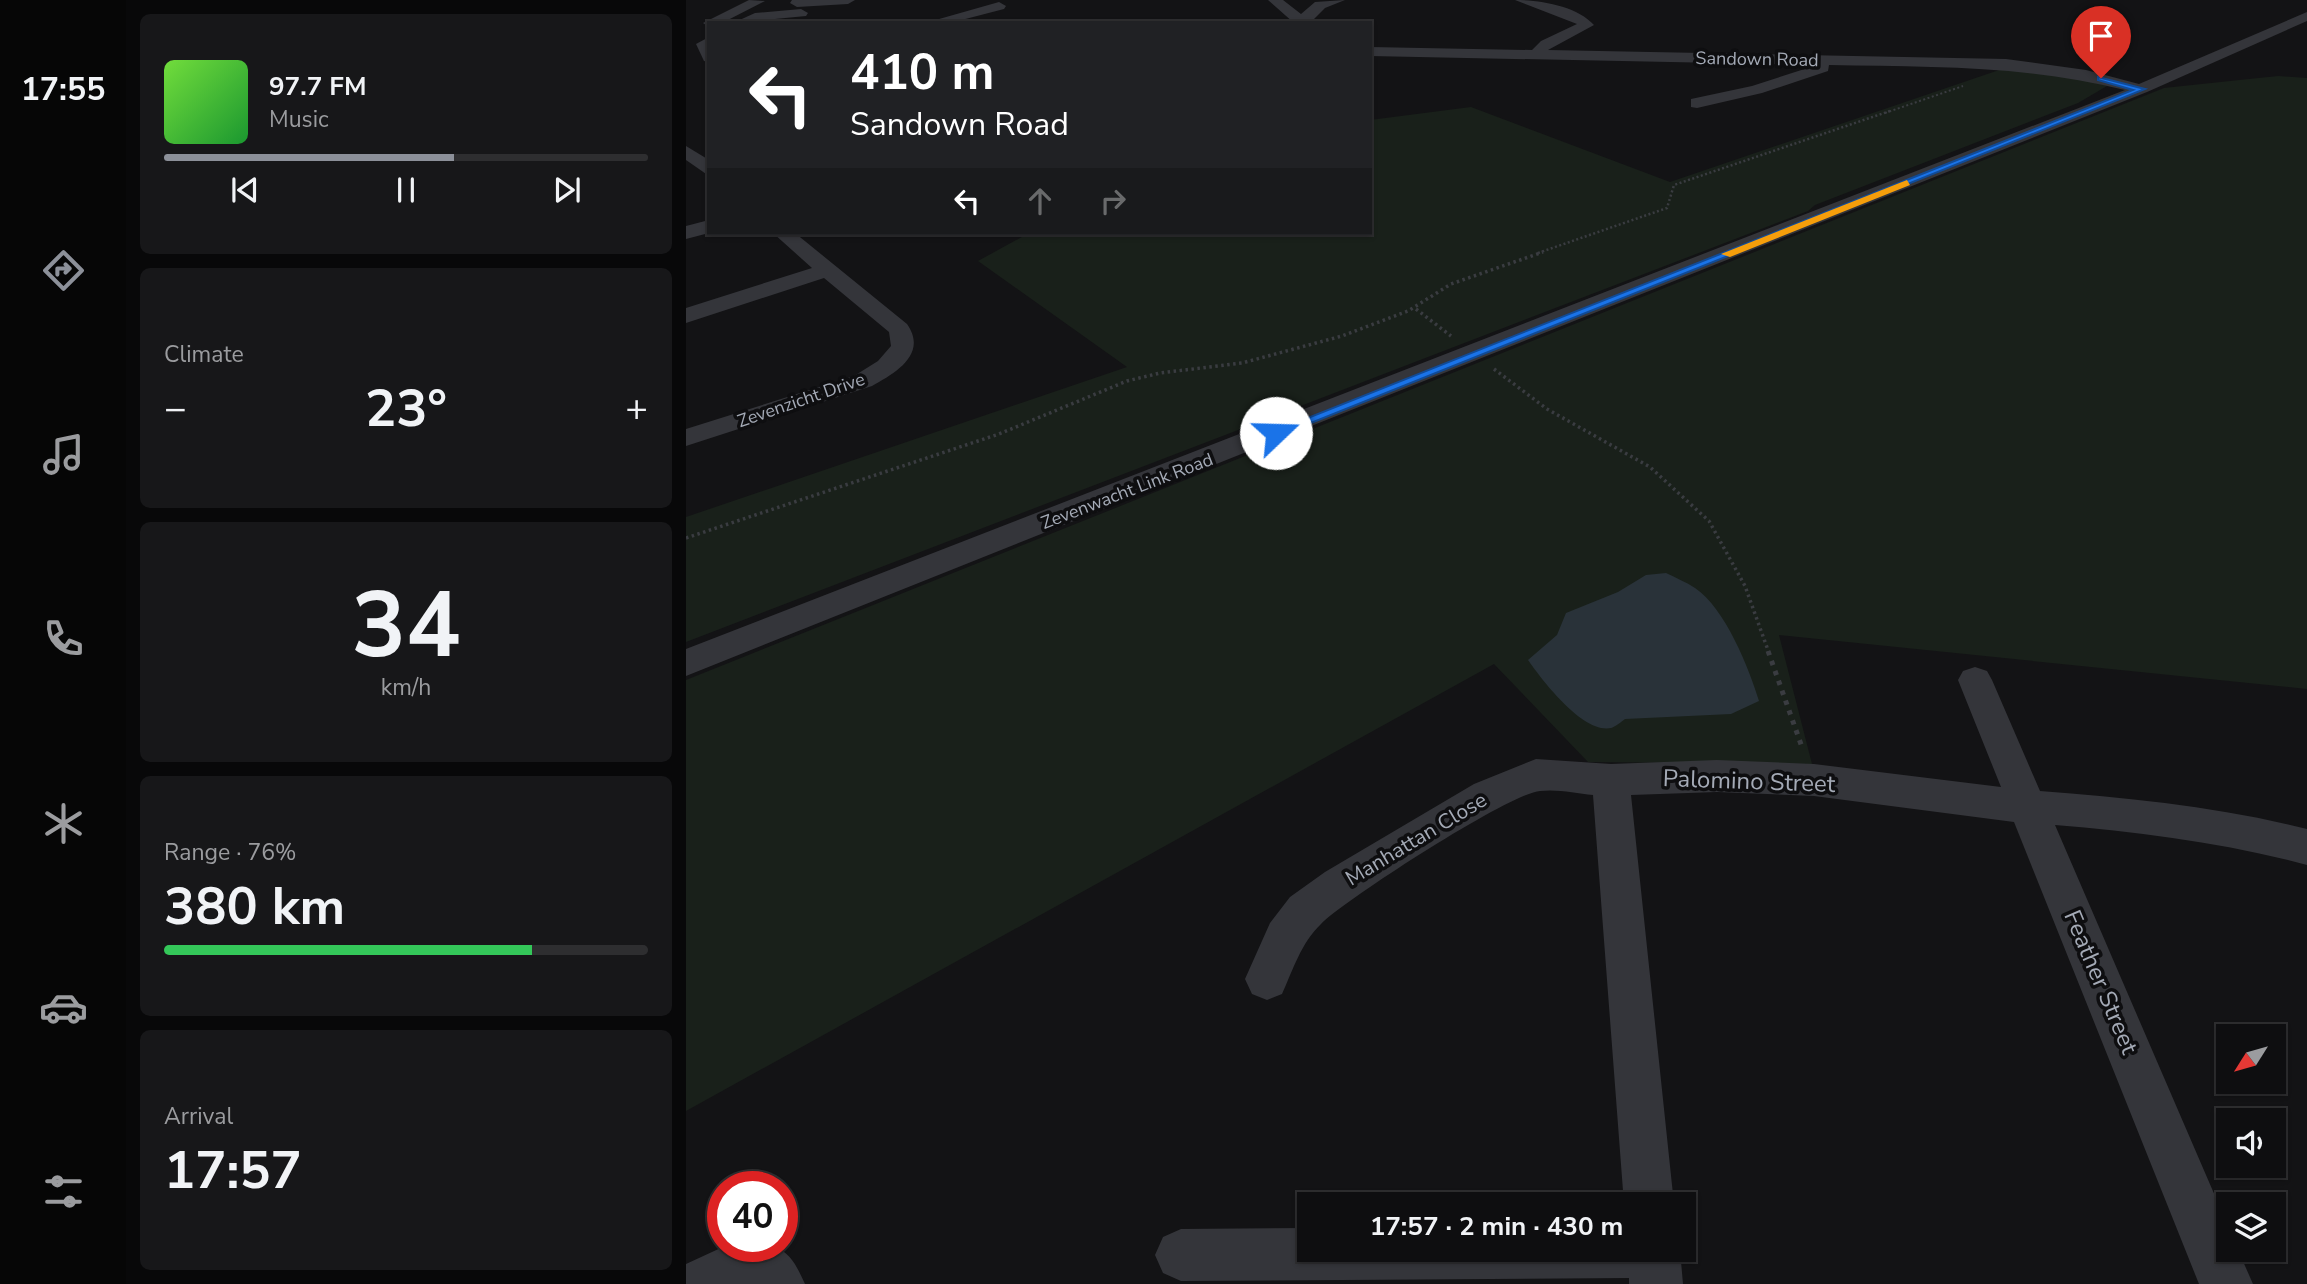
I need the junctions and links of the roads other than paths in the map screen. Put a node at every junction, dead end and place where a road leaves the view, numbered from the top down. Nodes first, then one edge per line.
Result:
1 (760, 0) edge
2 (848, 0) edge
3 (1275, 0) edge
4 (1338, 0) edge
5 (1522, 0) edge
6 (999, 6) dead end
7 (800, 10) edge
8 (2307, 16) edge
9 (714, 21) edge
10 (747, 21) edge
11 (940, 21) edge
12 (1301, 21) edge
13 (1303, 21) edge
14 (2274, 31) junction
15 (2307, 36) edge
16 (1372, 51) edge
17 (1540, 55) junction
18 (1845, 61) junction
19 (2141, 89) junction
20 (1697, 103) dead end
21 (707, 227) edge
22 (686, 233) edge
23 (785, 235) edge
24 (828, 270) junction
25 (686, 316) edge
26 (686, 438) edge
27 (686, 663) edge
28 (1975, 680) dead end
29 (1611, 780) junction
30 (2028, 807) junction
31 (2307, 847) edge
32 (1267, 979) dead end
33 (1648, 1192) edge
34 (1297, 1253) edge
35 (1181, 1255) dead end
36 (703, 1284) edge
37 (778, 1284) edge
38 (2226, 1284) edge

1 - 9 street
2 - 7 street
3 - 12 street
4 - 13 street
5 - 17 street
6 - 11 street
7 - 10 street
8 - 14 street, Zevenwacht Link Road
14 - 15 street
14 - 19 street, Zevenwacht Link Road
16 - 17 street, Sandown Road
17 - 18 street, Sandown Road
18 - 19 street, Sandown Road
18 - 20 street
19 - 27 street, Zevenwacht Link Road
21 - 22 street
23 - 24 street, Zevenzicht Drive
24 - 25 street
24 - 26 street, Zevenzicht Drive
28 - 30 street, Feather Street
29 - 30 street, Palomino Street
29 - 32 street, Manhattan Close
29 - 33 street
30 - 31 street, Palomino Street
30 - 38 street, Feather Street
34 - 35 street
36 - 37 street

